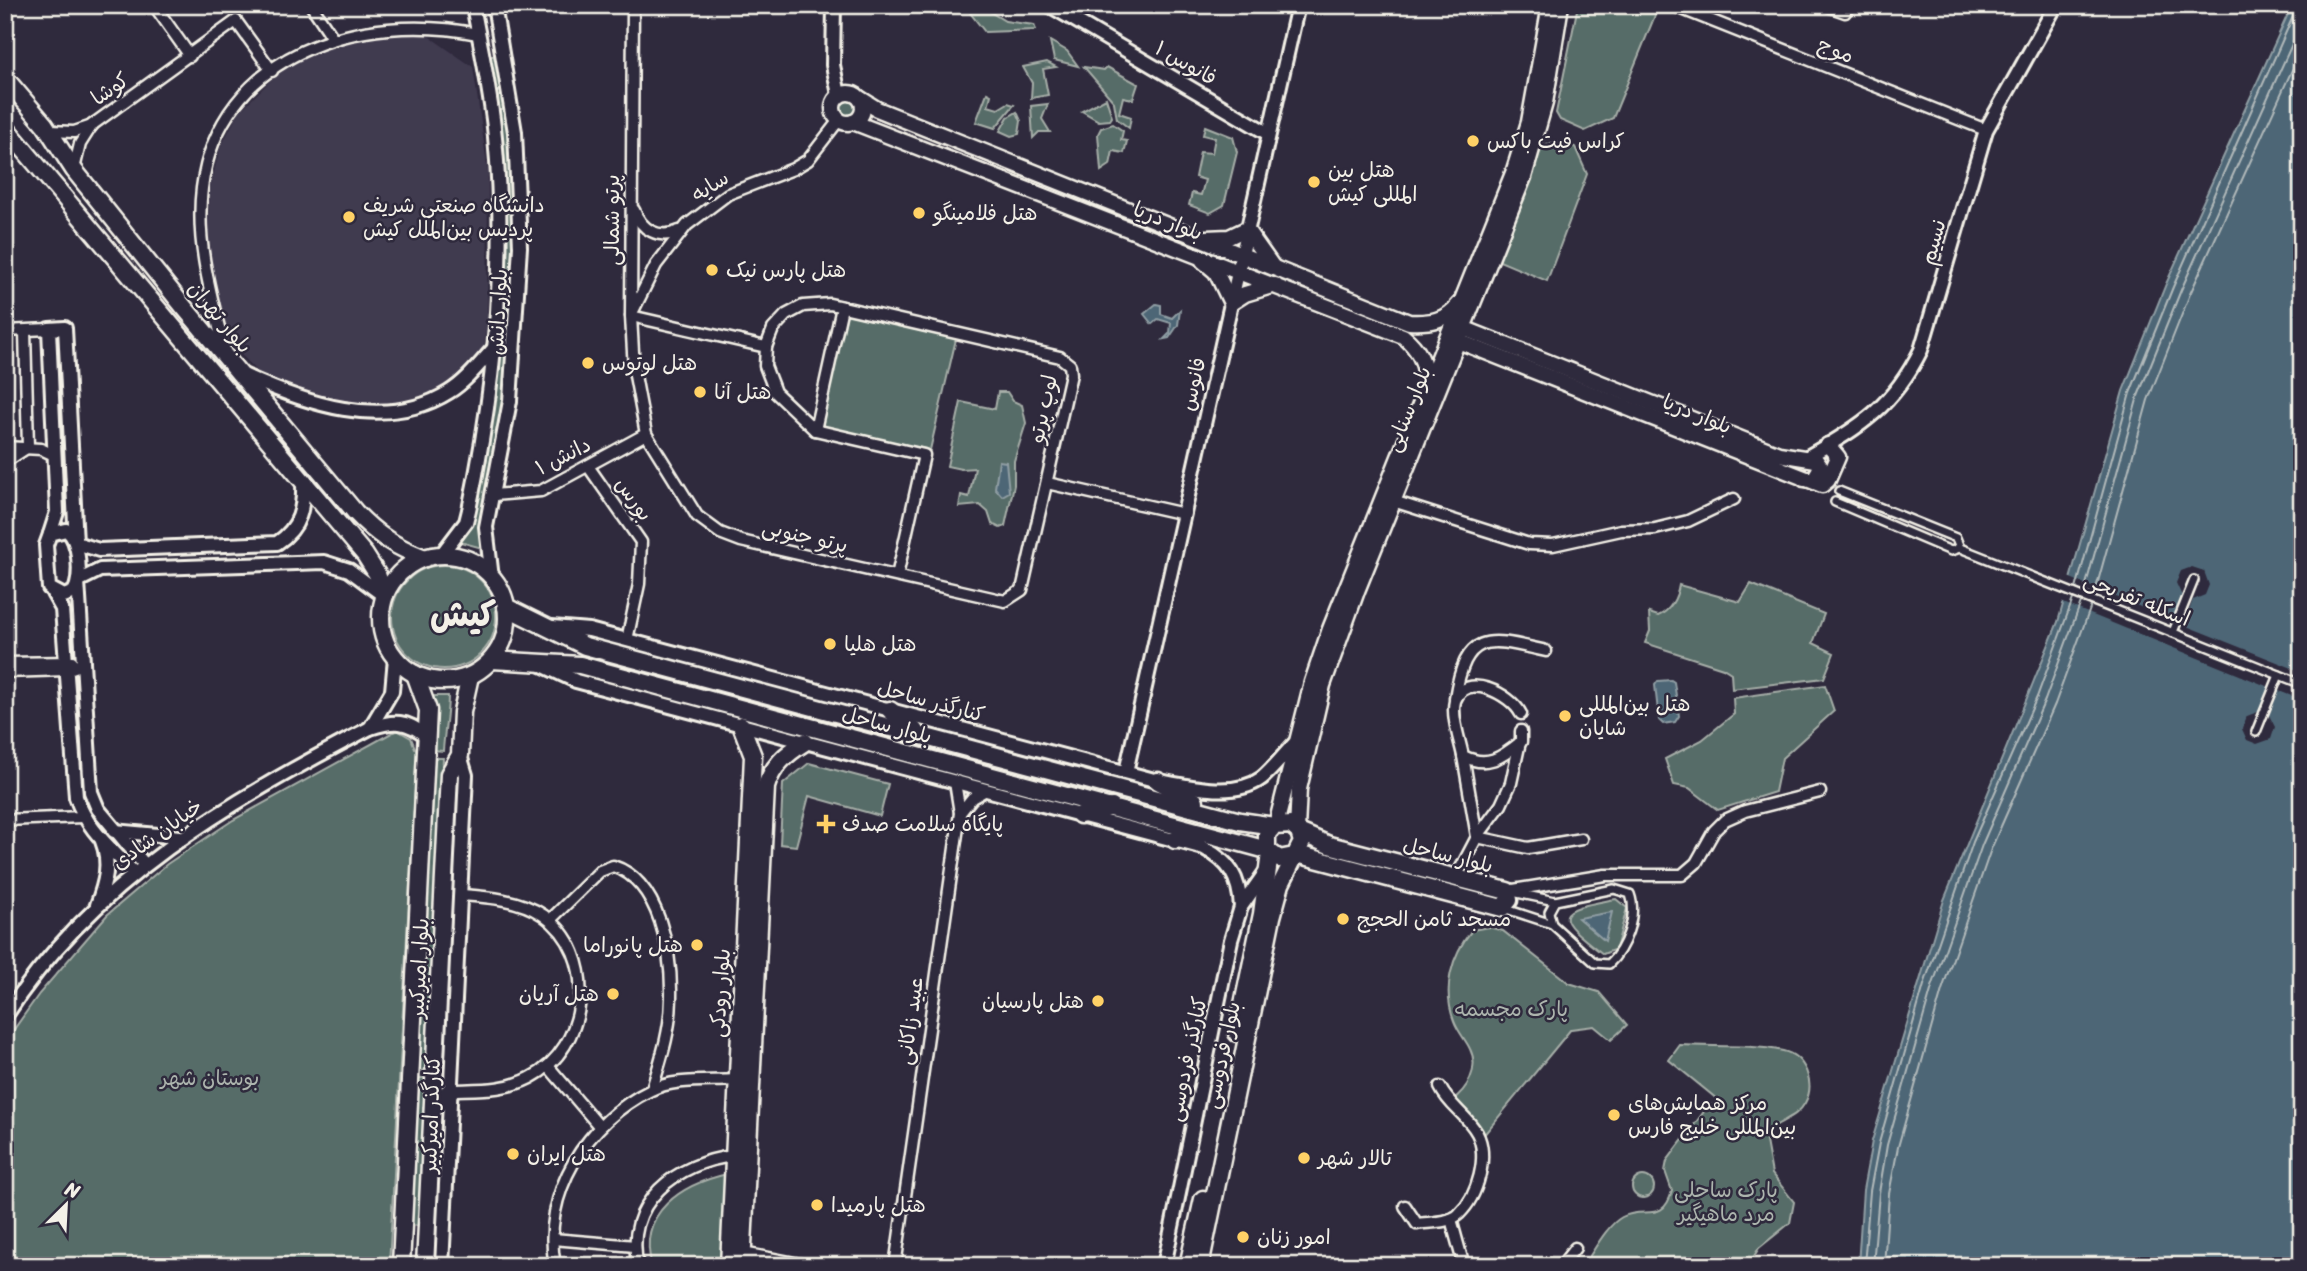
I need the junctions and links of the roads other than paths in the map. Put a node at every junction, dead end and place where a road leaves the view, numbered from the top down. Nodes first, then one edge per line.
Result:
1 (154, 5) edge
2 (311, 5) edge
3 (473, 5) edge
4 (494, 5) edge
5 (633, 5) edge
6 (834, 5) edge
7 (1049, 5) edge
8 (1298, 5) edge
9 (1550, 5) edge
10 (1561, 5) edge
11 (1672, 5) edge
12 (1825, 5) edge
13 (1850, 5) edge
14 (2056, 5) edge
15 (498, 31) junction
16 (478, 34) junction
17 (333, 37) junction
18 (190, 56) junction
19 (272, 71) junction
20 (5, 78) edge
21 (839, 95) junction
22 (861, 99) junction
23 (846, 121) junction
24 (92, 125) junction
25 (5, 127) edge
26 (1986, 130) junction
27 (48, 131) junction
28 (1267, 133) junction
29 (74, 170) junction
30 (632, 205) junction
31 (1246, 229) junction
32 (683, 230) junction
33 (1203, 238) junction
34 (1241, 254) junction
35 (1196, 255) junction
36 (1274, 268) junction
37 (1237, 271) junction
38 (1275, 285) junction
39 (1464, 297) junction
40 (1231, 303) junction
41 (842, 307) junction
42 (631, 316) junction
43 (49, 330) junction
44 (5, 331) edge
45 (25, 331) junction
46 (1460, 335) junction
47 (495, 346) junction
48 (766, 347) junction
49 (227, 358) junction
50 (239, 373) junction
51 (1424, 397) junction
52 (1674, 420) junction
53 (815, 430) junction
54 (646, 434) junction
55 (1828, 445) junction
56 (5, 447) edge
57 (28, 447) junction
58 (54, 455) junction
59 (1809, 456) junction
60 (5, 462) edge
61 (588, 466) junction
62 (1804, 479) junction
63 (303, 480) junction
64 (1046, 483) junction
65 (1839, 491) dead end
66 (494, 495) junction
67 (1734, 499) dead end
68 (1393, 501) junction
69 (1835, 502) dead end
70 (1184, 514) junction
71 (50, 534) junction
72 (76, 543) junction
73 (1960, 548) junction
74 (433, 556) junction
75 (897, 576) junction
76 (492, 578) junction
77 (2194, 580) dead end
78 (78, 581) junction
79 (53, 593) junction
80 (384, 596) junction
81 (1005, 601) joint
82 (506, 607) junction
83 (541, 626) junction
84 (2173, 632) junction
85 (627, 640) junction
86 (1546, 651) dead end
87 (396, 658) junction
88 (492, 660) junction
89 (532, 661) junction
90 (5, 663) edge
91 (83, 664) junction
92 (66, 665) junction
93 (5, 672) edge
94 (415, 674) junction
95 (2279, 675) junction
96 (470, 676) junction
97 (2302, 684) edge
98 (1454, 705) junction
99 (890, 710) junction
100 (1521, 714) dead end
101 (741, 725) junction
102 (370, 728) junction
103 (2256, 732) dead end
104 (920, 735) junction
105 (426, 736) junction
106 (1297, 741) junction
107 (805, 742) junction
108 (460, 755) junction
109 (1463, 756) junction
110 (752, 764) junction
111 (772, 771) junction
112 (1126, 772) junction
113 (1158, 781) junction
114 (956, 782) junction
115 (986, 790) junction
116 (1819, 792) dead end
117 (1115, 807) junction
118 (960, 813) junction
119 (1218, 814) junction
120 (1080, 815) junction
121 (83, 817) junction
122 (5, 820) edge
123 (1275, 825) junction
124 (114, 831) junction
125 (1298, 831) junction
126 (1207, 833) junction
127 (181, 837) junction
128 (1477, 837) junction
129 (1581, 839) dead end
130 (1175, 840) junction
131 (102, 841) junction
132 (121, 849) junction
133 (1296, 855) junction
134 (1269, 857) junction
135 (139, 869) junction
136 (1455, 879) junction
137 (1507, 891) junction
138 (460, 895) junction
139 (1555, 901) junction
140 (95, 907) junction
141 (1241, 907) junction
142 (1502, 908) junction
143 (550, 920) junction
144 (1552, 924) junction
145 (5, 1017) edge
146 (548, 1066) junction
147 (736, 1080) junction
148 (1440, 1087) dead end
149 (652, 1089) junction
150 (451, 1090) junction
151 (433, 1108) junction
152 (599, 1126) junction
153 (734, 1156) junction
154 (1405, 1206) dead end
155 (1451, 1219) junction
156 (553, 1238) junction
157 (635, 1246) junction
158 (1575, 1248) dead end
159 (743, 1259) edge
160 (401, 1266) edge
161 (425, 1266) edge
162 (442, 1266) edge
163 (555, 1266) edge
164 (638, 1266) edge
165 (729, 1266) edge
166 (811, 1266) edge
167 (895, 1266) edge
168 (1164, 1266) edge
169 (1188, 1266) edge
170 (1200, 1266) edge
171 (1464, 1266) edge
172 (1561, 1266) edge

1 - 18 street
2 - 17 street
3 - 16 street, بلوار دانش
4 - 15 street, بلوار دانش
5 - 30 street, پرتو شمالی
6 - 21 street
7 - 28 street, فانوس ۱
8 - 28 street, فانوس
9 - 39 main road, بلوار سنایی
10 - 46 main road, بلوار سنایی
11 - 26 street, موج
12 - 13 street
14 - 26 street, نسیم
15 - 16 street
15 - 66 street, بلوار دانش
16 - 17 street
16 - 47 street, بلوار دانش
17 - 19 street
18 - 19 street, کوشا
18 - 24 street, کوشا
19 - 49 street
20 - 27 main road, بلوار تهران
21 - 22 main road
21 - 23 main road
22 - 23 main road
22 - 33 main road, بلوار دریا
23 - 32 street, سایه
23 - 35 main road, بلوار دریا
24 - 27 street
24 - 29 street, کوشا
25 - 63 main road, بلوار تهران
26 - 55 street, نسیم
27 - 29 main road, بلوار تهران
28 - 31 street, فانوس
29 - 49 main road, بلوار تهران
30 - 32 street
30 - 42 street, پرتو شمالی
31 - 33 main road
31 - 34 street, فانوس
31 - 36 main road
32 - 42 street, سایه
33 - 34 main road, بلوار دریا
34 - 36 main road, بلوار دریا
34 - 37 street, فانوس
35 - 37 main road, بلوار دریا
35 - 40 main road
36 - 39 main road, بلوار دریا
37 - 38 main road, بلوار دریا
37 - 40 street, فانوس
38 - 40 main road
38 - 51 main road, بلوار دریا
39 - 51 main road, بلوار سنایی
40 - 70 street, فانوس
41 - 48 street, لوپ پرتو
41 - 53 street
41 - 64 street, لوپ پرتو
42 - 48 street
42 - 54 street, پرتو شمالی
43 - 45 street
43 - 58 street
43 - 72 street
44 - 45 street
45 - 57 street
46 - 52 main road, بلوار دریا
46 - 68 main road, بلوار سنایی
47 - 50 street, بلوار دانش
47 - 74 street, بلوار دانش
48 - 53 street
49 - 50 main road, بلوار تهران
50 - 74 main road, بلوار تهران
51 - 106 main road, بلوار سنایی
52 - 59 main road, بلوار دریا
52 - 62 main road, بلوار دریا
53 - 75 street
54 - 61 street, دانش ۱
54 - 75 street, پرتو جنوبی
55 - 59 street, نسیم
55 - 62 main road
56 - 57 street
57 - 58 street
57 - 60 street
58 - 71 street
59 - 62 main road
61 - 66 street, دانش ۱
61 - 85 street, بورس
63 - 72 street
63 - 80 main road, بلوار تهران
64 - 70 street
64 - 81 street, لوپ پرتو
65 - 73 street
66 - 76 street, بلوار دانش
67 - 68 street
68 - 125 main road, بلوار سنایی
69 - 73 street
70 - 112 street, فانوس
71 - 72 street
71 - 79 street
72 - 78 street
73 - 84 street, اسکله تفریحی
74 - 76 main road
74 - 80 main road
75 - 81 street, پرتو جنوبی
76 - 82 main road
77 - 84 street
78 - 79 street
78 - 80 street
78 - 91 street
79 - 92 street
80 - 87 main road
82 - 83 main road, بلوار ساحل
82 - 88 main road
83 - 85 street, کنارگذر ساحل
83 - 104 main road, بلوار ساحل
84 - 95 street, اسکله تفریحی
85 - 99 street, کنارگذر ساحل
86 - 98 street
87 - 94 main road
87 - 102 street
88 - 89 main road, بلوار ساحل
88 - 96 main road
89 - 101 street
89 - 117 main road, بلوار ساحل
90 - 92 street
91 - 92 street
91 - 124 street
92 - 93 street
92 - 121 street
94 - 96 main road
94 - 105 main road, بلوار امیرکبیر
95 - 97 street, اسکله تفریحی
95 - 103 street
96 - 108 main road, بلوار امیرکبیر
98 - 100 street
98 - 109 street
99 - 104 main road
99 - 112 street, کنارگذر ساحل
101 - 107 street
101 - 110 main road, بلوار رودکی
102 - 105 street, خیابان شادی
102 - 127 street, خیابان شادی
104 - 119 main road, بلوار ساحل
105 - 160 main road, بلوار امیرکبیر
106 - 113 street, کنارگذر ساحل
106 - 123 main road, بلوار سنایی
107 - 111 main road
107 - 114 street
108 - 138 street, کنارگذر امیرکبیر
108 - 151 main road, بلوار امیرکبیر
109 - 128 street
109 - 128 street
110 - 111 main road
110 - 147 main road, بلوار رودکی
111 - 159 main road, بلوار رودکی
112 - 113 street, کنارگذر ساحل
113 - 119 main road
114 - 115 street
114 - 118 street, عبید زاکانی
115 - 118 street
115 - 120 street
116 - 137 street
117 - 120 main road
117 - 126 main road, بلوار ساحل
118 - 167 street, عبید زاکانی
119 - 123 main road, بلوار ساحل
120 - 130 street
121 - 122 street
121 - 131 street
123 - 125 main road
123 - 134 main road
124 - 127 street
124 - 132 street
125 - 133 main road
125 - 136 main road, بلوار ساحل
126 - 130 main road
126 - 134 main road, بلوار ساحل
127 - 135 street, خیابان شادی
128 - 129 street
128 - 136 street
130 - 141 street
131 - 132 street
131 - 140 street
132 - 135 street
133 - 134 main road
133 - 142 main road, بلوار ساحل
133 - 170 main road, بلوار فردوسی
134 - 141 street, کنارگذر فردوسی
134 - 169 main road, بلوار فردوسی
135 - 140 street, خیابان شادی
136 - 137 main road, بلوار ساحل
137 - 139 street
137 - 142 main road
138 - 143 street
138 - 150 street, کنارگذر امیرکبیر
139 - 144 street
139 - 144 street
140 - 145 street, خیابان شادی
141 - 168 street, کنارگذر فردوسی
142 - 144 street
143 - 146 street
143 - 149 street
146 - 150 street
146 - 152 street
147 - 149 street
147 - 153 main road, بلوار رودکی
148 - 155 street
149 - 152 street
150 - 151 main road
150 - 162 street, کنارگذر امیرکبیر
151 - 161 main road, بلوار امیرکبیر
152 - 156 street
153 - 157 street
153 - 165 main road, بلوار رودکی
154 - 155 street
155 - 171 street
156 - 157 street
156 - 163 street
157 - 164 street
158 - 172 street
159 - 166 street

